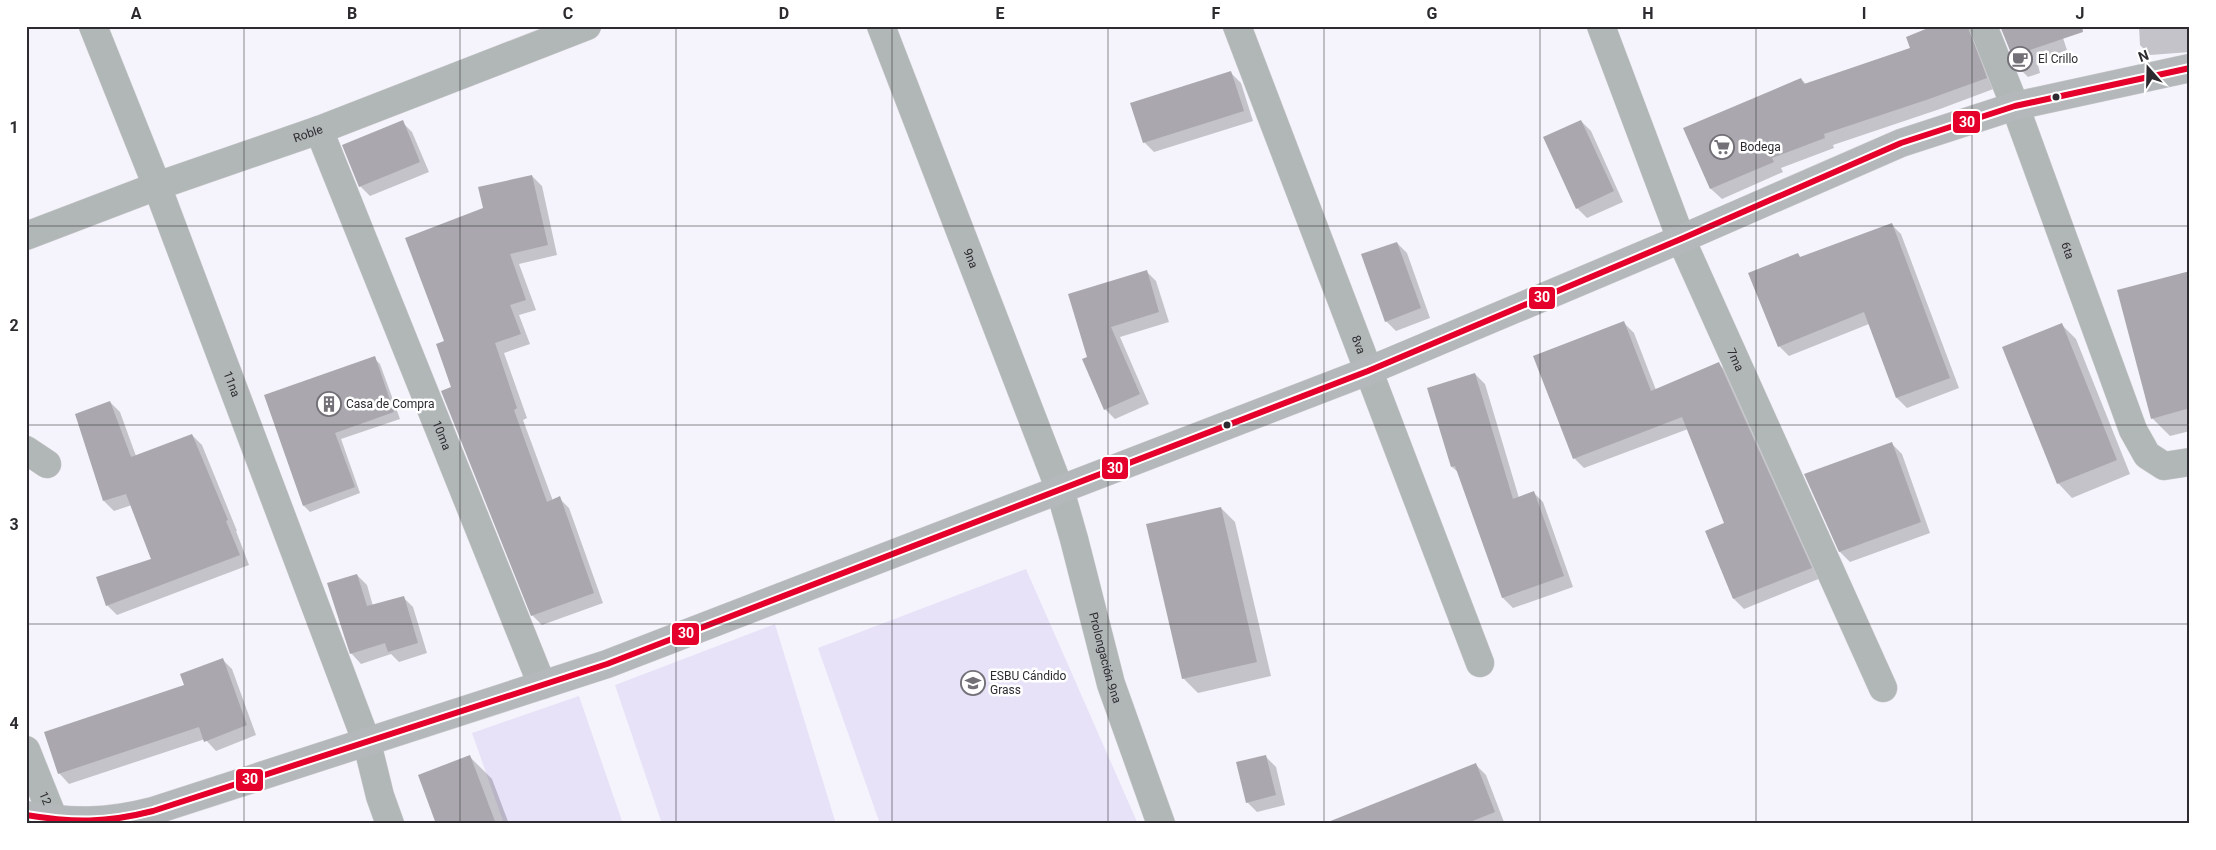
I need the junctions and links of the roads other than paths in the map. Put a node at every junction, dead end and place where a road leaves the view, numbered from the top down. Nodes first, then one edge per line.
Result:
1 (93, 26) edge
2 (587, 26) edge
3 (881, 26) edge
4 (1236, 26) edge
5 (1601, 26) edge
6 (1983, 26) edge
7 (2190, 68) edge
8 (2015, 106) junction
9 (319, 130) junction
10 (157, 186) junction
11 (26, 236) edge
12 (1681, 239) junction
13 (1368, 371) junction
14 (2177, 464) edge
15 (1060, 490) junction
16 (1480, 663) dead end
17 (542, 685) junction
18 (1883, 688) dead end
19 (367, 743) junction
20 (26, 750) edge
21 (26, 815) edge
22 (54, 820) junction
23 (390, 824) edge
24 (1161, 824) edge

1 - 10 street, 11na
2 - 9 street, Roble
3 - 15 street, 9na
4 - 13 street, 8va
5 - 12 street, 7ma
6 - 8 street, 6ta
7 - 8 main road
8 - 12 main road
8 - 14 street, 6ta
9 - 10 street, Roble
9 - 17 street, 10ma
10 - 11 street, Roble
10 - 19 street, 11na
12 - 13 main road
12 - 18 street, 7ma
13 - 15 main road
13 - 16 street, 8va
15 - 17 main road
15 - 24 street, Prolongación 9na
17 - 19 main road
19 - 22 main road
19 - 23 street, 11na
20 - 22 street, 12
21 - 22 main road

